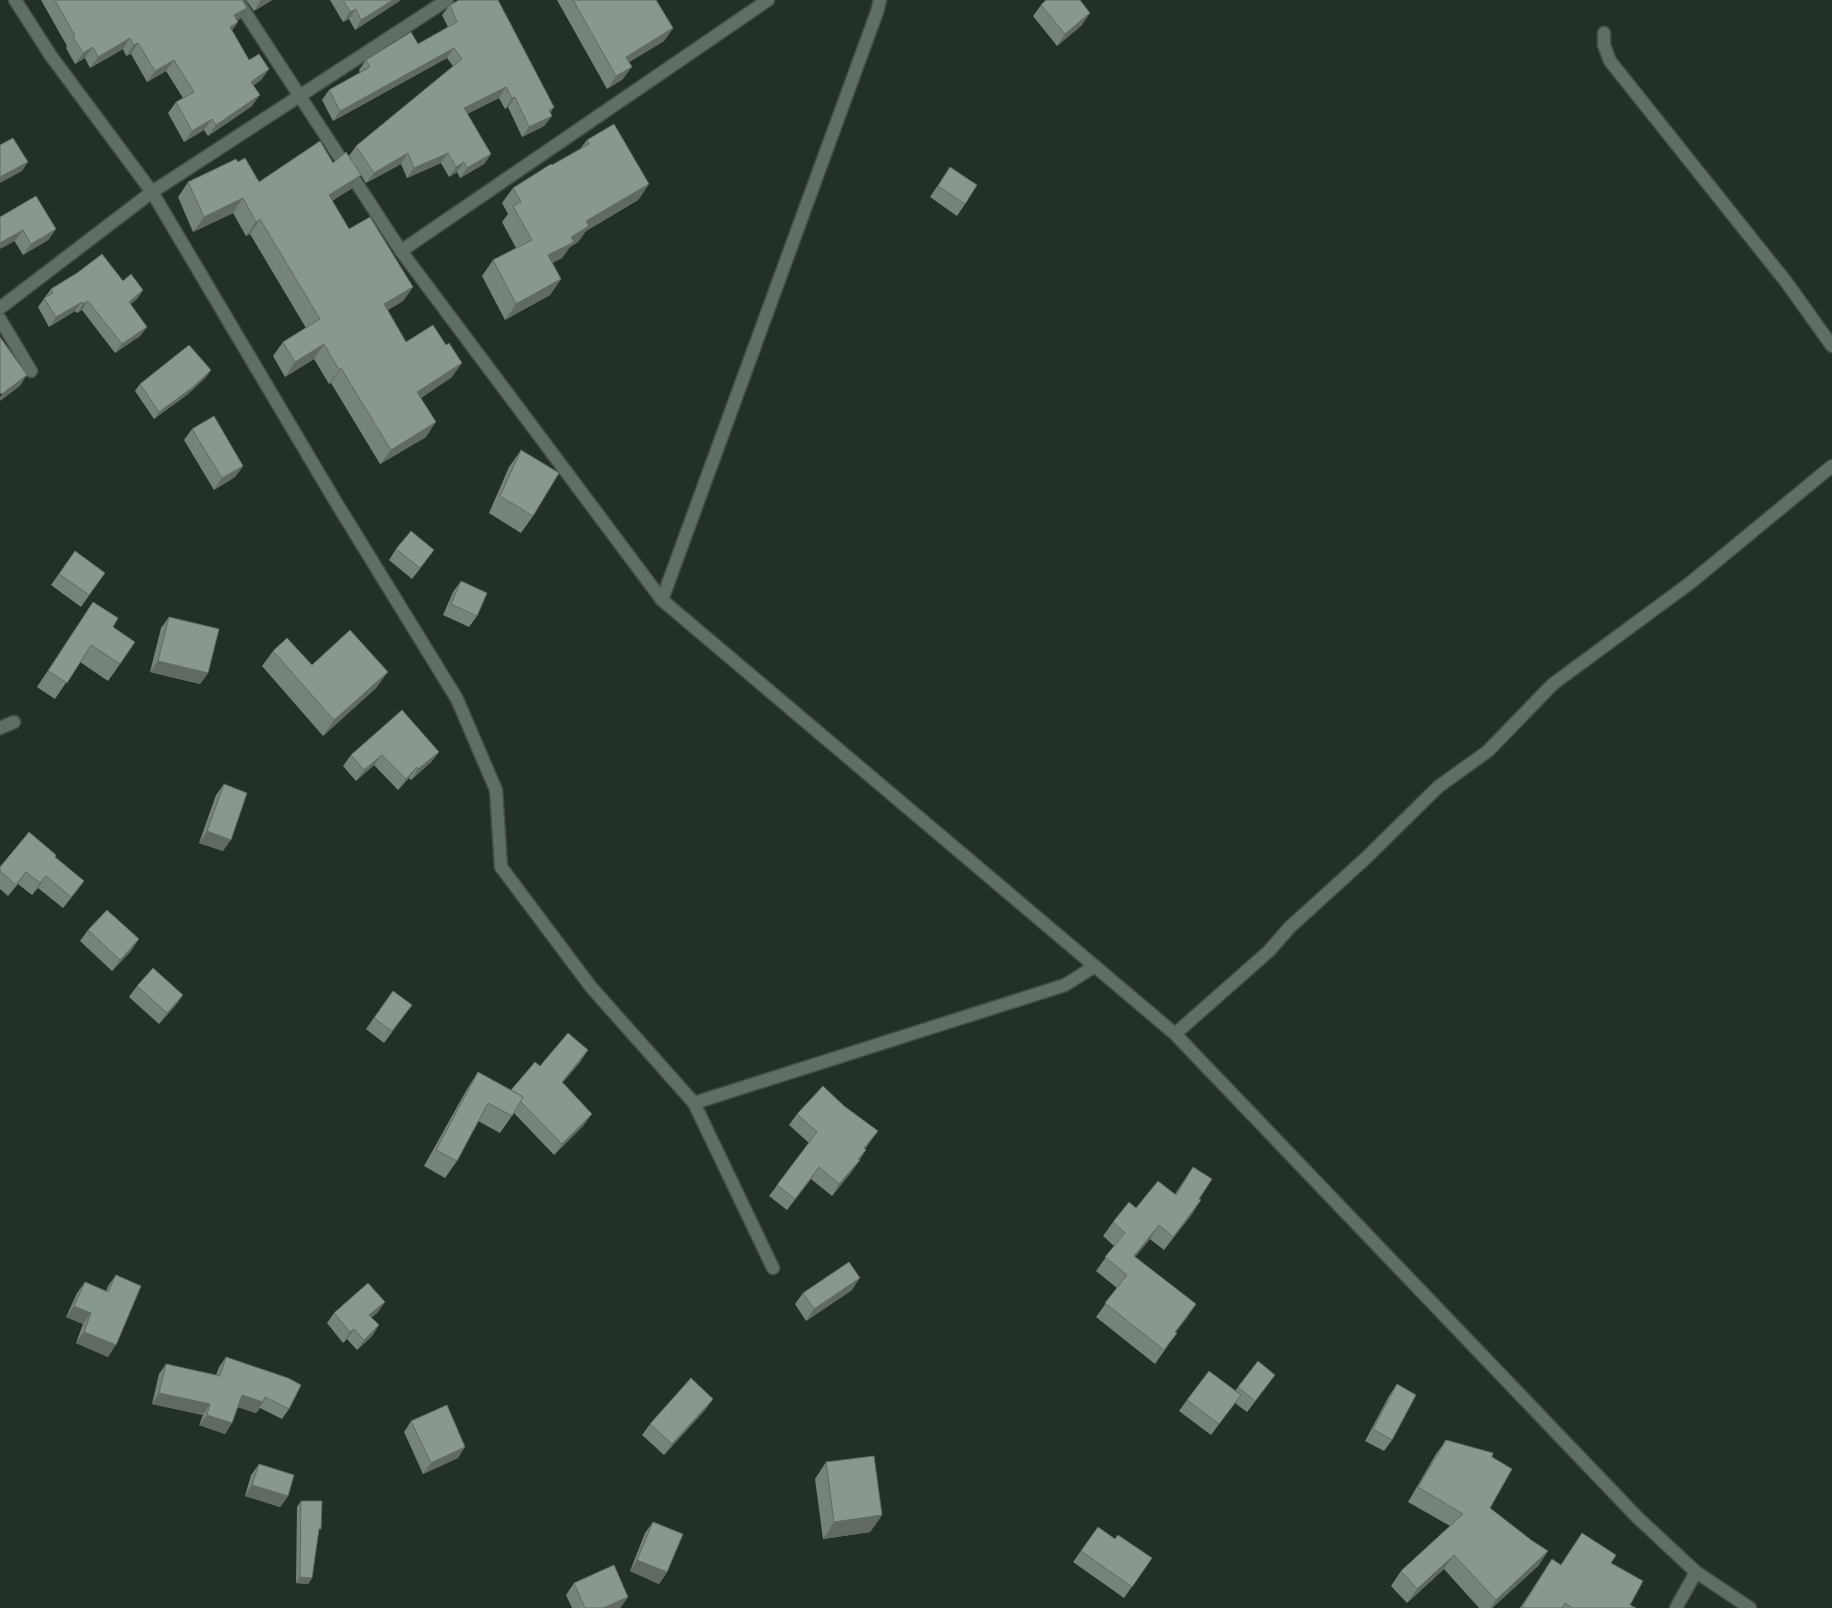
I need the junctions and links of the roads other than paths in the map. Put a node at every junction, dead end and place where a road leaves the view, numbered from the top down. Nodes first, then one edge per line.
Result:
1 (15, 0) edge
2 (237, 0) edge
3 (447, 0) edge
4 (768, 0) edge
5 (868, 0) edge
6 (878, 6) edge
7 (1604, 34) dead end
8 (298, 96) junction
9 (152, 192) junction
10 (401, 251) junction
11 (0, 308) edge
12 (0, 319) edge
13 (1832, 346) edge
14 (31, 371) dead end
15 (1832, 466) edge
16 (662, 600) junction
17 (14, 722) dead end
18 (0, 728) edge
19 (1095, 966) junction
20 (1175, 1034) junction
21 (694, 1102) junction
22 (773, 1268) dead end
23 (1696, 1572) junction
24 (1676, 1608) edge
25 (1750, 1608) edge

1 - 9 street
2 - 8 street
3 - 8 street
4 - 10 street
5 - 6 street
6 - 16 street
7 - 13 street
8 - 9 street
8 - 10 street
9 - 11 street
9 - 21 street
10 - 16 street
12 - 14 street
15 - 20 street
16 - 19 street
17 - 18 street
19 - 20 street
19 - 21 street
20 - 23 street
21 - 22 street
23 - 24 street
23 - 25 street

